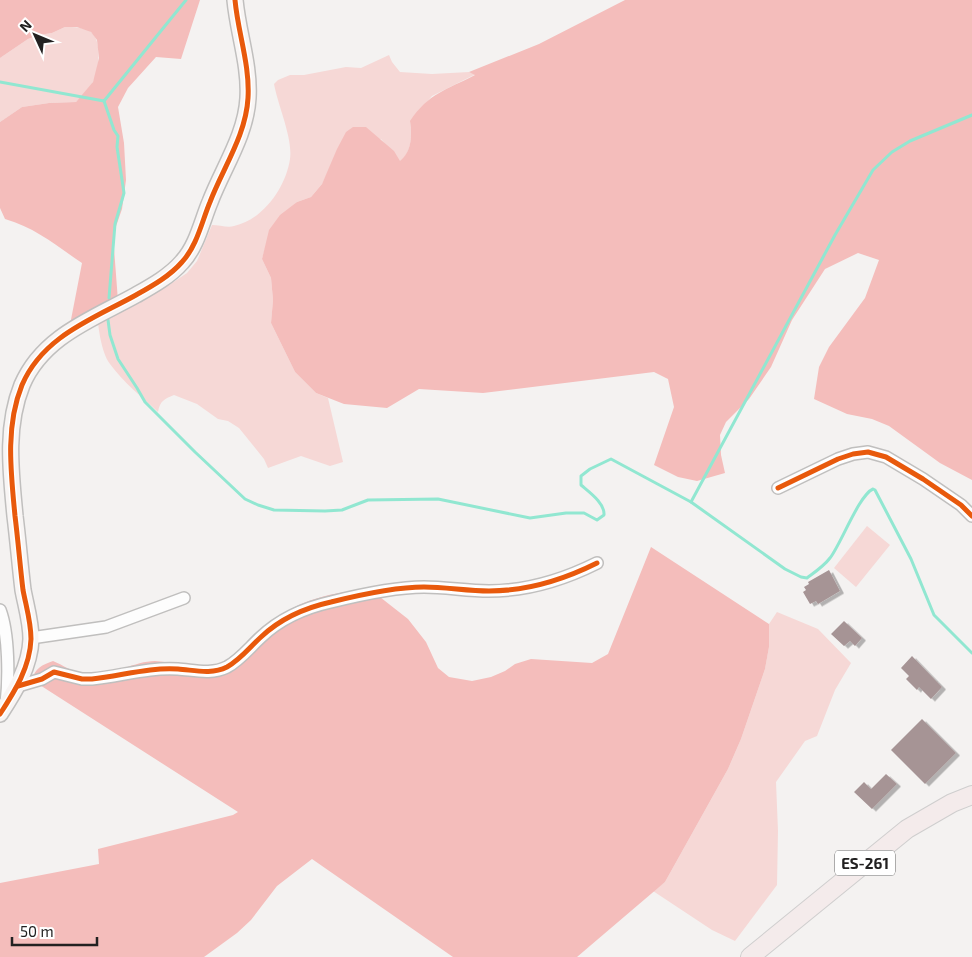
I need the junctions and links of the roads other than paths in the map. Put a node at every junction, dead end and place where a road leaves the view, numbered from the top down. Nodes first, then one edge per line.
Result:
1 (235, 0) edge
2 (778, 488) dead end
3 (972, 516) edge
4 (597, 563) dead end
5 (184, 598) dead end
6 (0, 610) edge
7 (30, 638) junction
8 (18, 686) junction
9 (3, 709) edge
10 (972, 795) edge
11 (750, 957) edge

1 - 7 street
2 - 3 street
4 - 8 street
5 - 7 street
6 - 9 street
7 - 8 street
8 - 9 street
10 - 11 main road, ES-261

